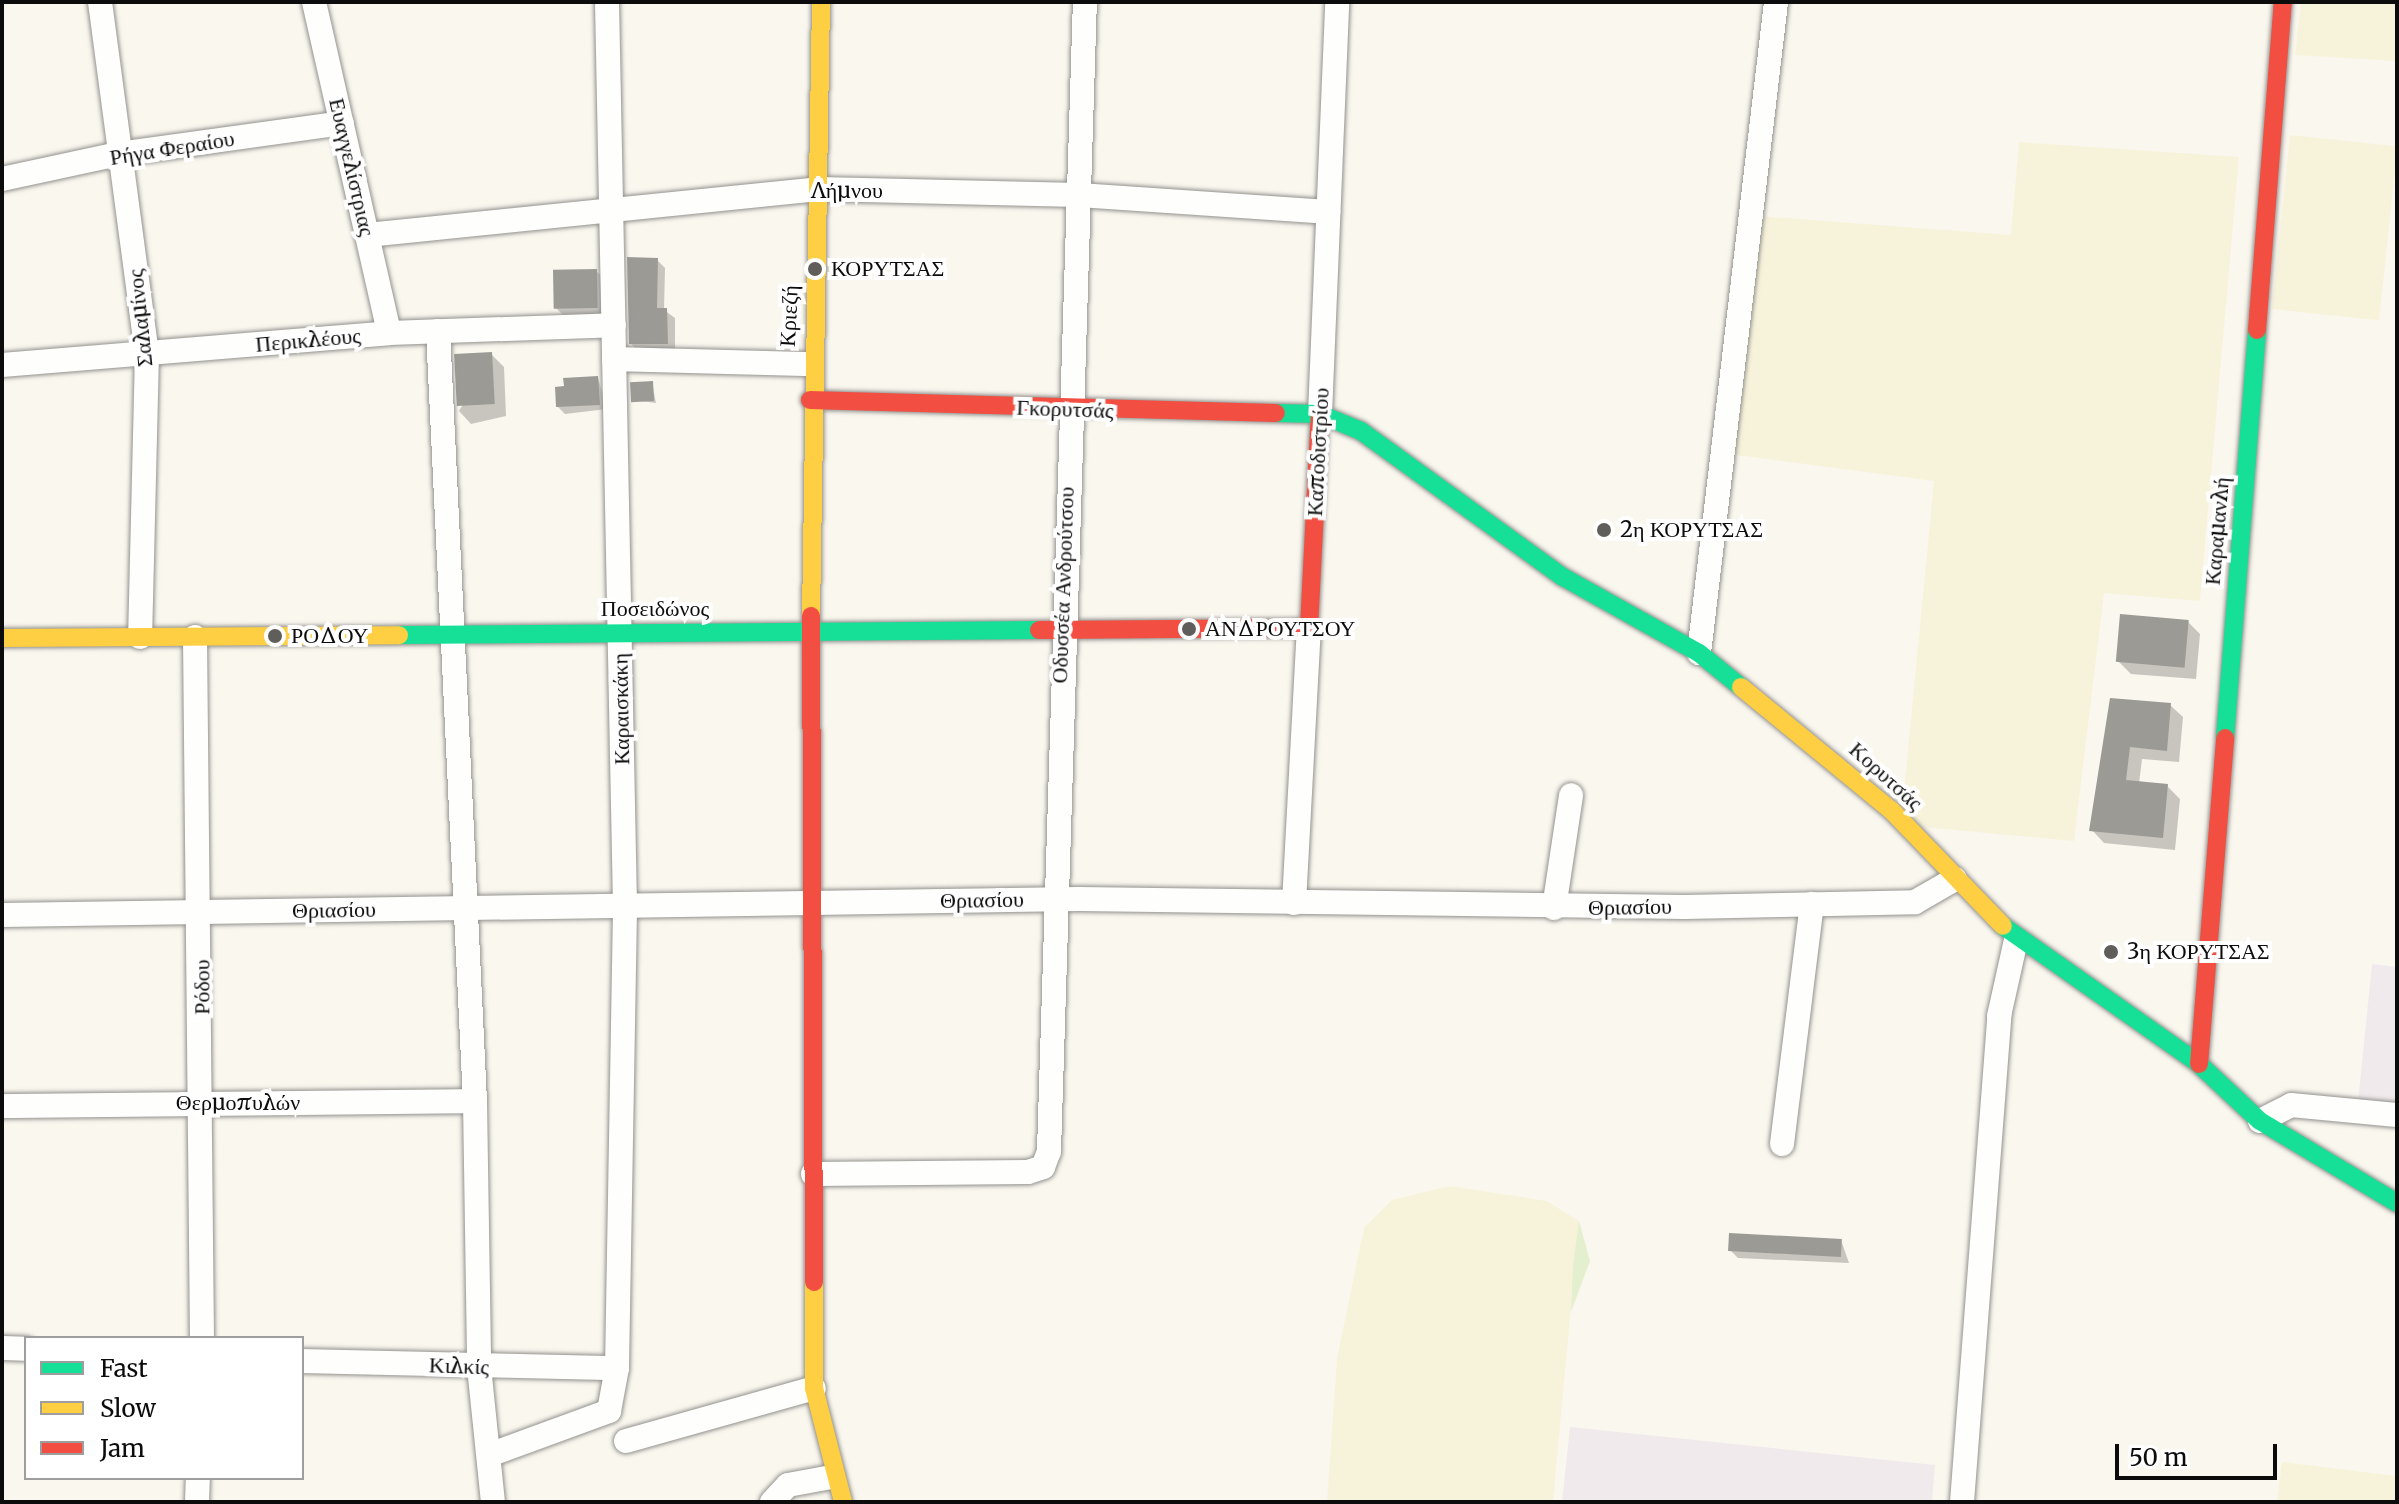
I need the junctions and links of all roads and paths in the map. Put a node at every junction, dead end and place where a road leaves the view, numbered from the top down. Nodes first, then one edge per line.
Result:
1 (100, 2) edge
2 (314, 2) edge
3 (607, 2) edge
4 (821, 2) edge
5 (1085, 2) edge
6 (1337, 2) edge
7 (1776, 2) edge
8 (2283, 2) edge
9 (342, 123) junction
10 (119, 154) junction
11 (2, 179) edge
12 (819, 189) junction
13 (1079, 195) junction
14 (612, 206) junction
15 (1328, 212) junction
16 (367, 235) junction
17 (614, 325) junction
18 (438, 331) junction
19 (389, 333) junction
20 (147, 354) junction
21 (614, 359) junction
22 (811, 364) junction
23 (2, 365) edge
24 (810, 400) junction
25 (1069, 409) junction
26 (1320, 414) junction
27 (1309, 628) junction
28 (1060, 630) junction
29 (814, 632) junction
30 (619, 633) junction
31 (448, 635) junction
32 (140, 637) junction
33 (195, 637) junction
34 (2, 638) edge
35 (1699, 653) junction
36 (1571, 795) dead end
37 (1955, 879) junction
38 (1057, 899) junction
39 (814, 903) junction
40 (1294, 903) junction
41 (1812, 904) junction
42 (625, 906) junction
43 (466, 908) junction
44 (1554, 908) junction
45 (201, 912) junction
46 (2, 915) edge
47 (2016, 940) junction
48 (2199, 1064) junction
49 (475, 1101) junction
50 (202, 1103) junction
51 (2, 1106) edge
52 (2397, 1115) edge
53 (2260, 1121) junction
54 (1782, 1144) dead end
55 (813, 1174) junction
56 (2397, 1203) edge
57 (202, 1336) edge
58 (2, 1348) edge
59 (24, 1349) edge
60 (304, 1361) edge
61 (479, 1367) junction
62 (617, 1368) junction
63 (814, 1388) junction
64 (626, 1441) dead end
65 (489, 1455) junction
66 (831, 1477) junction
67 (198, 1480) edge
68 (491, 1501) edge
69 (197, 1502) edge
70 (772, 1502) edge
71 (843, 1502) edge
72 (1962, 1502) edge

1 - 10 street, Σαλαμίνος
2 - 9 street, Ευαγγελίστριας
3 - 14 street, Καραισκάκη
4 - 12 street, Κριεζή
5 - 13 street, Οδυσσέα Ανδρούτσου
6 - 15 street, Καποδιστρίου
7 - 35 street
8 - 48 street, Καραμανλή
9 - 10 street, Ρήγα Φεραίου
9 - 16 street, Ευαγγελίστριας
10 - 11 street, Ρήγα Φεραίου
10 - 20 street, Σαλαμίνος
12 - 13 street, Λήμνου
12 - 14 street, Λήμνου
12 - 22 street, Κριεζή
13 - 15 street, Λήμνου
13 - 25 street, Οδυσσέα Ανδρούτσου
14 - 16 street, Λήμνου
14 - 17 street, Καραισκάκη
15 - 26 street, Καποδιστρίου
16 - 19 street, Ευαγγελίστριας
17 - 18 street, Περικλέους
17 - 21 street, Καραισκάκη
18 - 19 street, Περικλέους
18 - 31 street
19 - 20 street, Περικλέους
20 - 23 street, Περικλέους
20 - 32 street, Σαλαμίνος
21 - 22 street
21 - 30 street, Καραισκάκη
22 - 24 street, Κριεζή
24 - 25 street, Γκορυτσάς
24 - 29 street, Κριεζή
25 - 26 street, Γκορυτσάς
25 - 28 street, Οδυσσέα Ανδρούτσου
26 - 27 street, Καποδιστρίου
26 - 35 street, Κορυτσάς
27 - 28 street, Ποσειδώνος
27 - 40 street, Καποδιστρίου
28 - 29 street, Ποσειδώνος
28 - 38 street, Οδυσσέα Ανδρούτσου
29 - 30 street, Ποσειδώνος
29 - 39 street, Κριεζή
30 - 31 street, Ποσειδώνος
30 - 42 street, Καραισκάκη
31 - 33 street, Ποσειδώνος
31 - 43 street
32 - 33 street, Ποσειδώνος
32 - 34 street, Ποσειδώνος
33 - 45 street, Ρόδου
35 - 37 street, Κορυτσάς
36 - 44 street
37 - 41 street, Θριασίου
37 - 47 street, Κορυτσάς
38 - 39 street, Θριασίου
38 - 40 street, Θριασίου
38 - 55 street, Οδυσσέα Ανδρούτσου
39 - 42 street, Θριασίου
39 - 55 street, Κριεζή
40 - 44 street, Θριασίου
41 - 44 street, Θριασίου
41 - 54 street
42 - 43 street, Θριασίου
42 - 62 street, Καραισκάκη
43 - 45 street, Θριασίου
43 - 49 street
45 - 46 street, Θριασίου
45 - 50 street, Ρόδου
47 - 48 street, Κορυτσάς
47 - 72 street
48 - 53 street, Κορυτσάς
49 - 50 street, Θερμοπυλών
49 - 61 street
50 - 51 street, Θερμοπυλών
50 - 57 street, Ρόδου
52 - 53 street
53 - 56 street, Κορυτσάς
55 - 63 street, Κριεζή
58 - 59 street
60 - 61 street, Κιλκίς
61 - 62 street, Κιλκίς
61 - 65 street
62 - 65 street, Καραισκάκη
63 - 64 street
63 - 66 street, Κριεζή
65 - 68 street
66 - 70 street
66 - 71 street, Κριεζή
67 - 69 street

